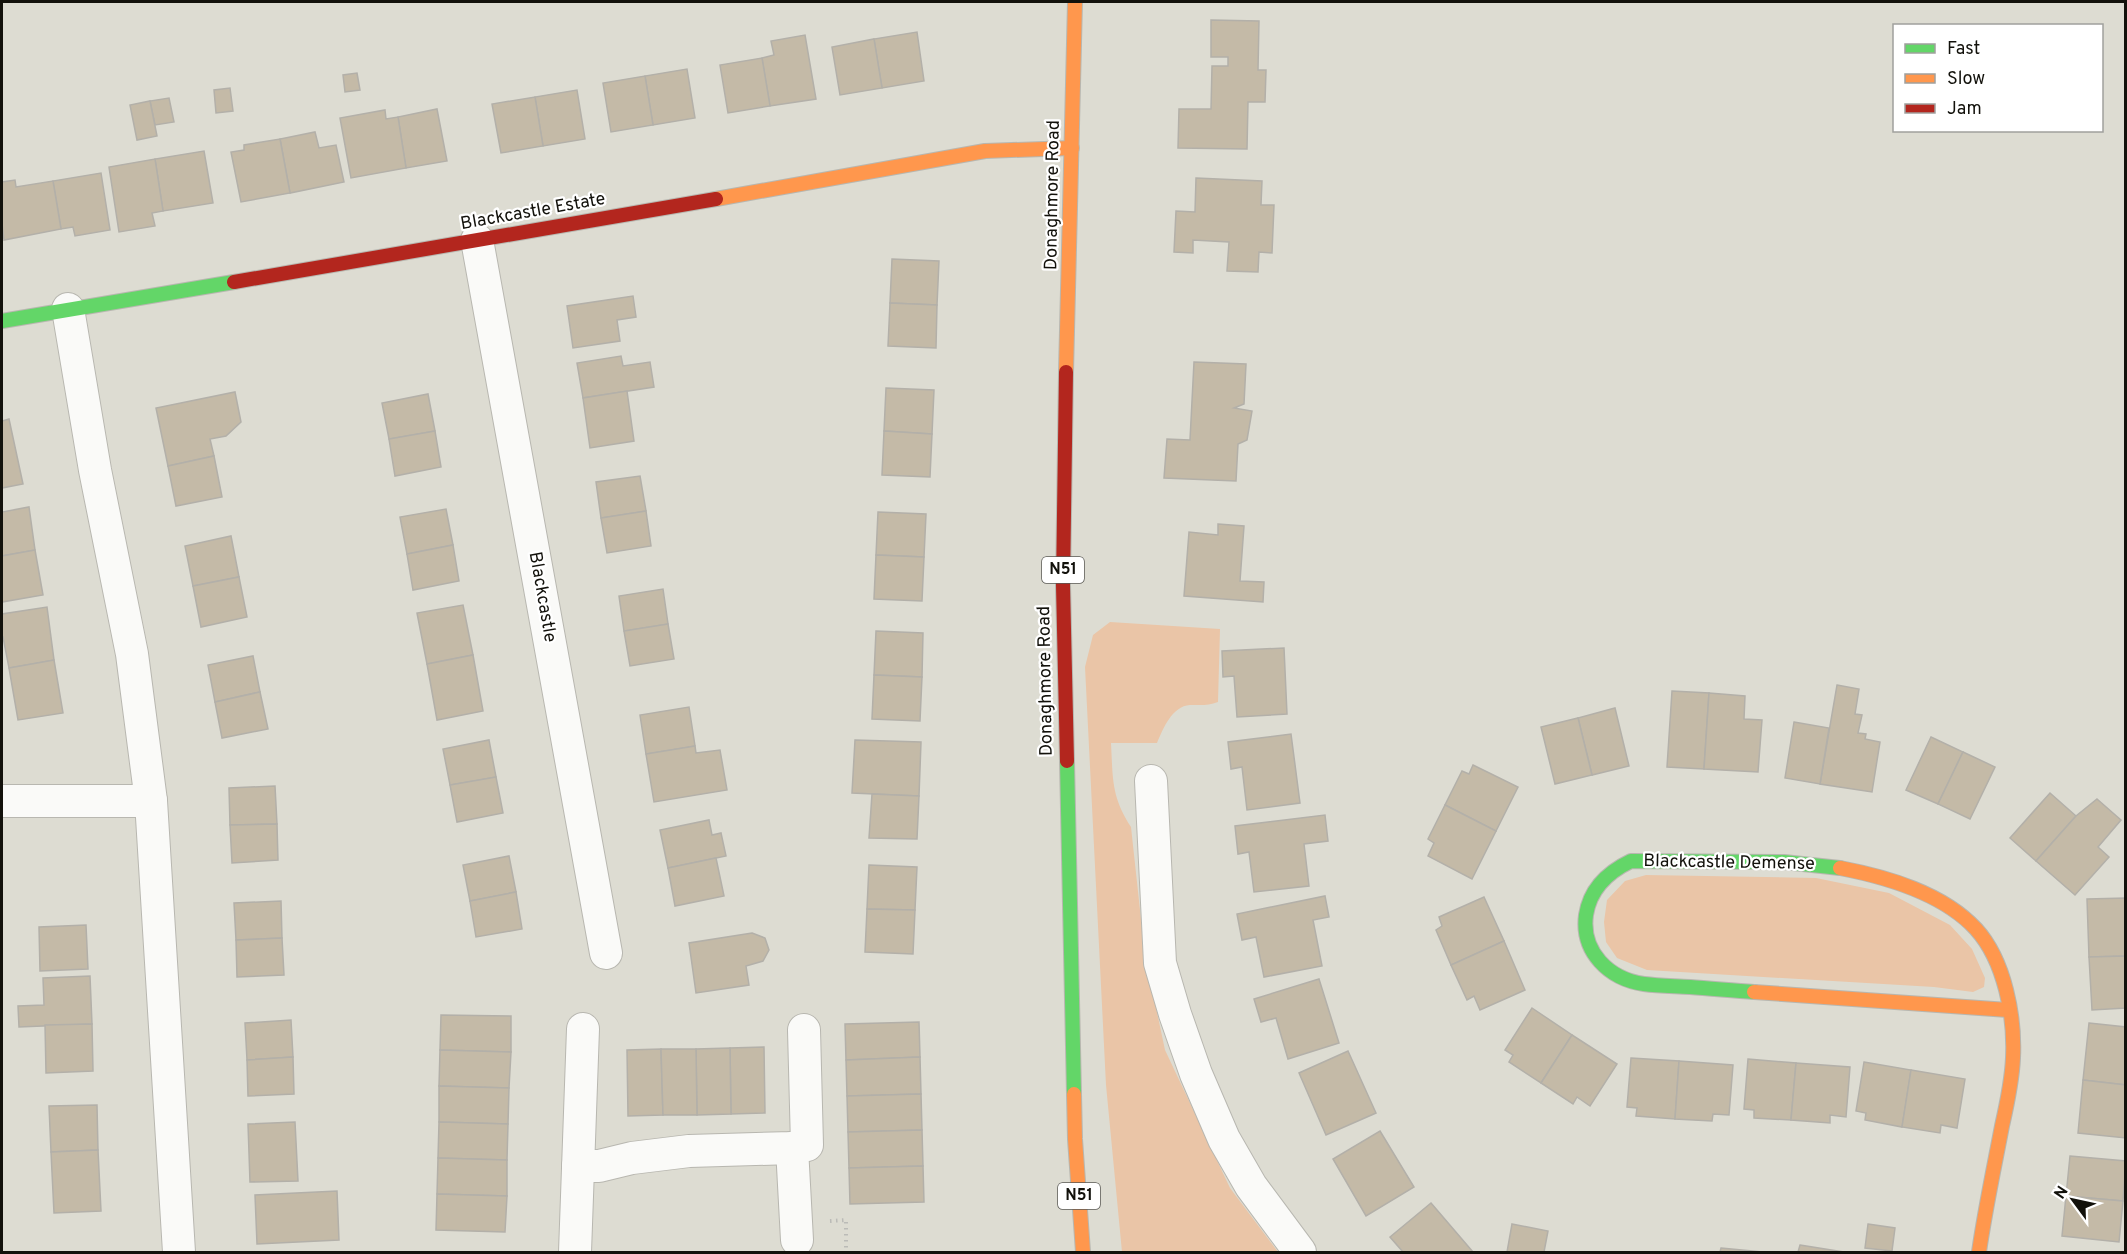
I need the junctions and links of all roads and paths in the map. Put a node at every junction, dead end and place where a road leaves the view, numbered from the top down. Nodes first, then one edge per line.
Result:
1 (1075, 2) edge
2 (1072, 148) junction
3 (477, 240) junction
4 (68, 309) junction
5 (2, 321) edge
6 (1151, 781) dead end
7 (2, 801) edge
8 (151, 801) junction
9 (606, 954) dead end
10 (2008, 1010) junction
11 (583, 1029) dead end
12 (804, 1030) dead end
13 (792, 1148) junction
14 (578, 1166) junction
15 (797, 1240) dead end
16 (179, 1252) edge
17 (575, 1252) edge
18 (1083, 1252) edge
19 (1300, 1252) edge
20 (1979, 1252) edge

1 - 2 street, Donaghmore Road / N51
2 - 3 street, Blackcastle Estate
2 - 18 street, Donaghmore Road / N51
3 - 4 street, Blackcastle Estate
3 - 9 street, Blackcastle
4 - 5 street, Blackcastle Estate
4 - 8 street
6 - 19 street
7 - 8 street
8 - 16 street
10 - 10 street, Blackcastle Demense
10 - 20 street, Blackcastle Demense
11 - 14 street
12 - 13 street
13 - 14 street
13 - 15 street
14 - 17 street

